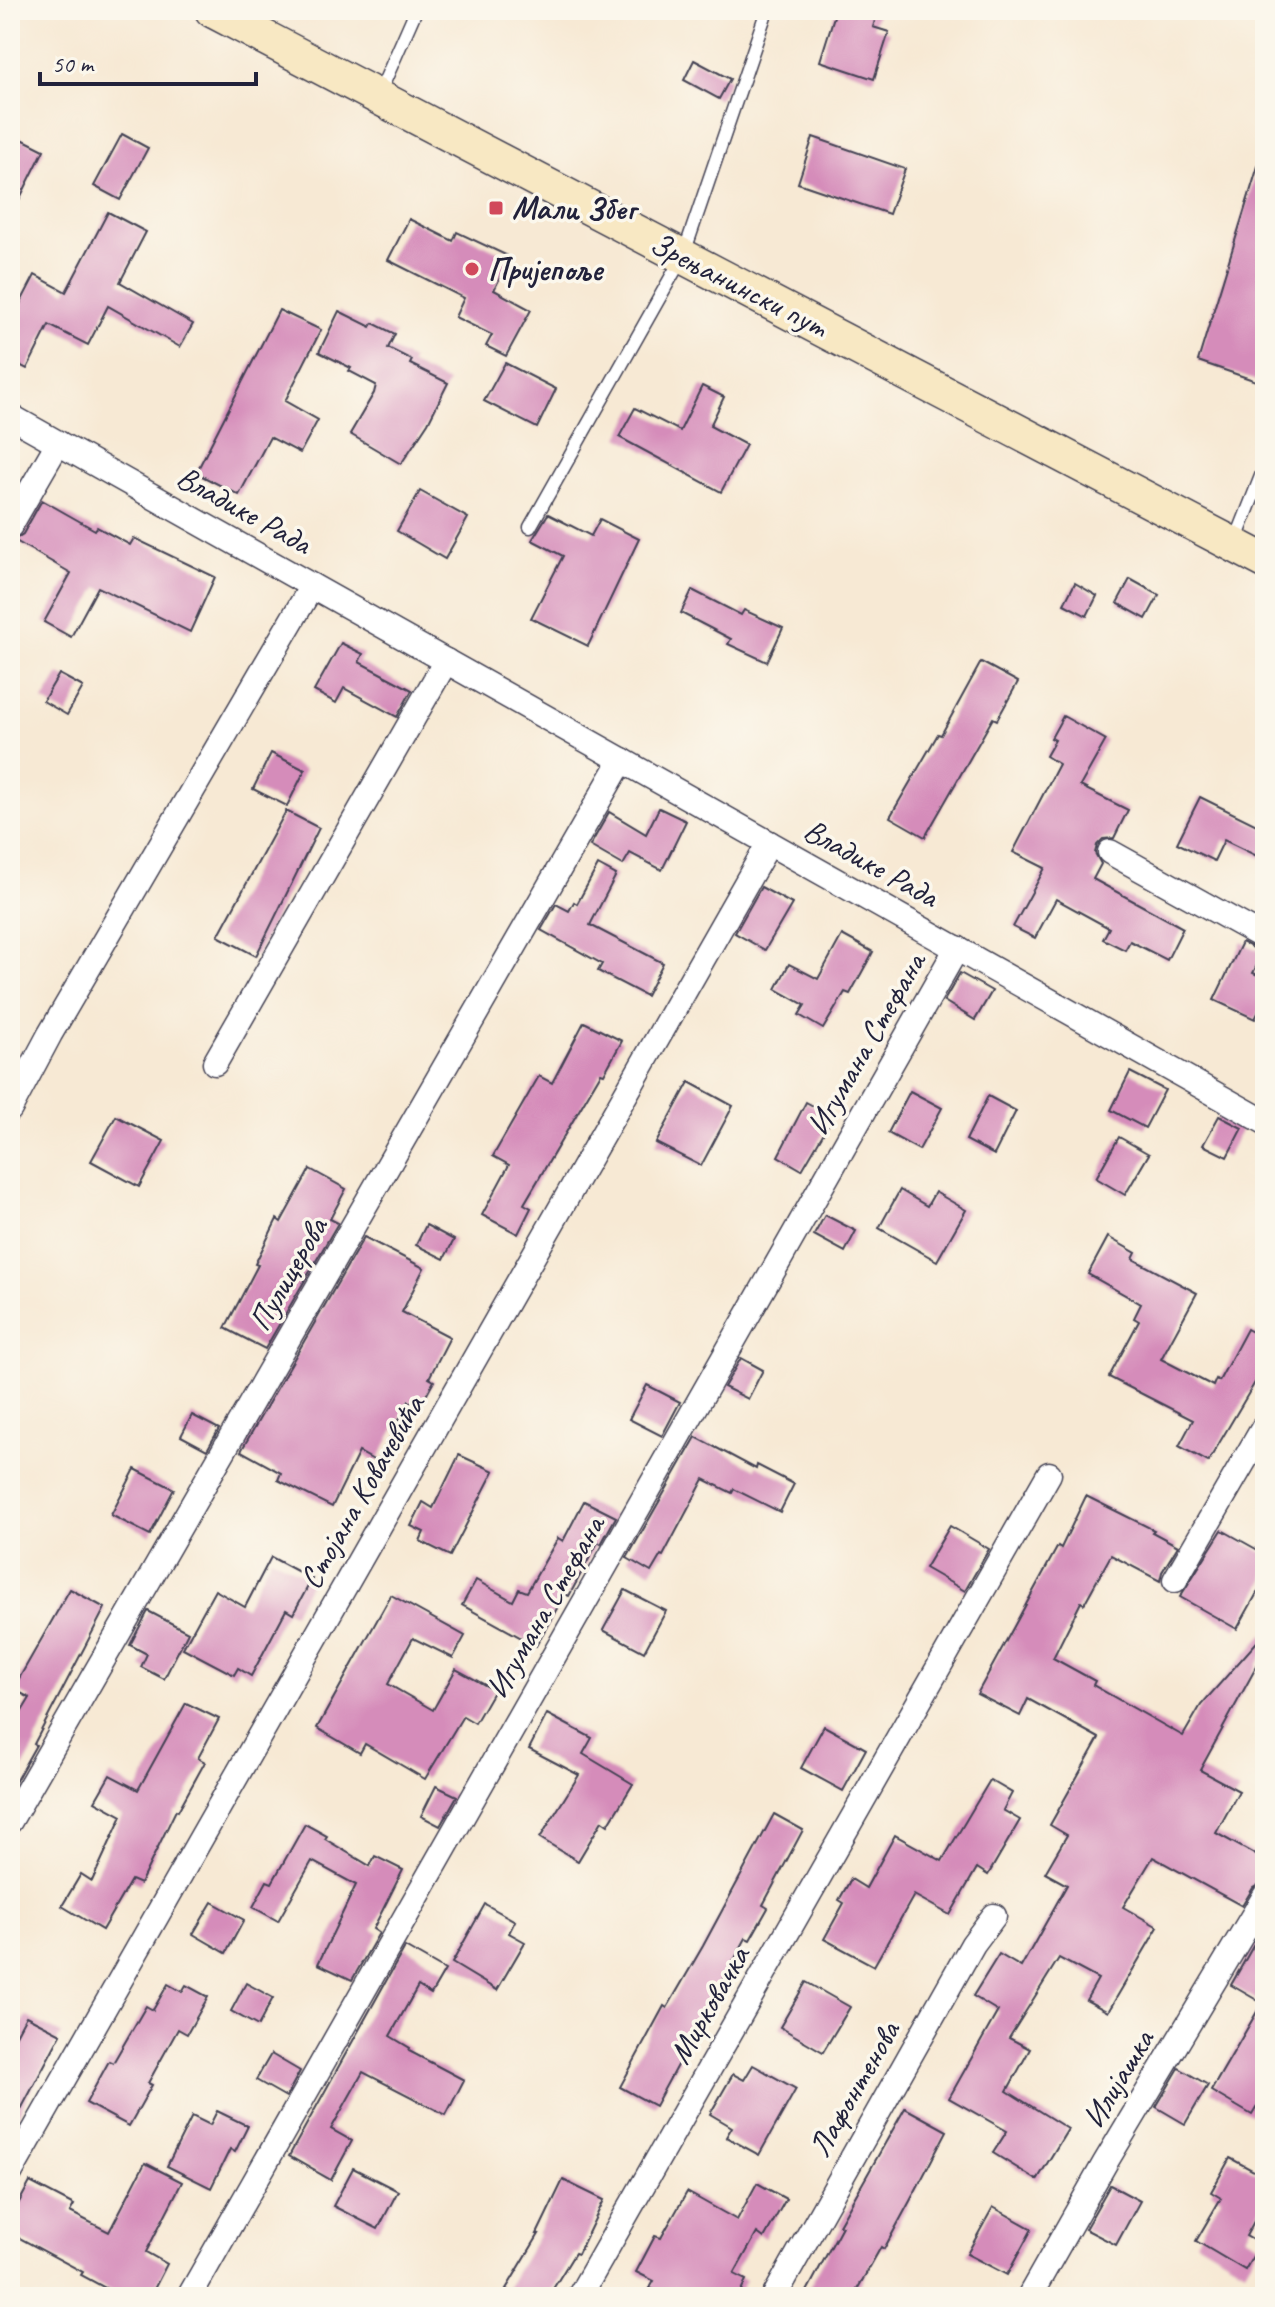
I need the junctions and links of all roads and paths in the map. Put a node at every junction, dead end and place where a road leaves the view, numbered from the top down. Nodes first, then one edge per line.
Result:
1 (212, 10) edge
2 (416, 10) edge
3 (767, 10) edge
4 (378, 97) junction
5 (683, 256) junction
6 (10, 416) edge
7 (58, 443) junction
8 (1265, 466) edge
9 (10, 526) edge
10 (530, 527) dead end
11 (1234, 545) junction
12 (1265, 561) edge
13 (312, 586) junction
14 (446, 661) junction
15 (622, 760) junction
16 (769, 843) junction
17 (1110, 852) dead end
18 (1265, 938) edge
19 (957, 948) junction
20 (215, 1063) dead end
21 (10, 1109) edge
22 (1265, 1122) edge
23 (1265, 1425) edge
24 (1049, 1474) dead end
25 (1175, 1580) dead end
26 (10, 1821) edge
27 (1265, 1896) edge
28 (994, 1916) dead end
29 (10, 2173) edge
30 (189, 2297) edge
31 (579, 2297) edge
32 (774, 2297) edge
33 (1029, 2297) edge

1 - 4 main road, Зрењанински пут
2 - 4 lane
3 - 5 lane
4 - 5 main road, Зрењанински пут
5 - 10 lane
5 - 11 main road, Зрењанински пут
6 - 7 street, Владике Рада
7 - 9 street
7 - 13 street, Владике Рада
8 - 11 lane
11 - 12 main road, Зрењанински пут
13 - 14 street, Владике Рада
13 - 21 street
14 - 15 street, Владике Рада
14 - 20 street
15 - 16 street, Владике Рада
15 - 26 street, Пулицерова
16 - 19 street, Владике Рада
16 - 29 street, Стојана Ковачевића
17 - 18 street
19 - 22 street, Владике Рада
19 - 30 street, Игумана Стефана
23 - 25 street
24 - 31 street, Мирковачка
27 - 33 street, Илијашка
28 - 32 street, Лафонтенова

